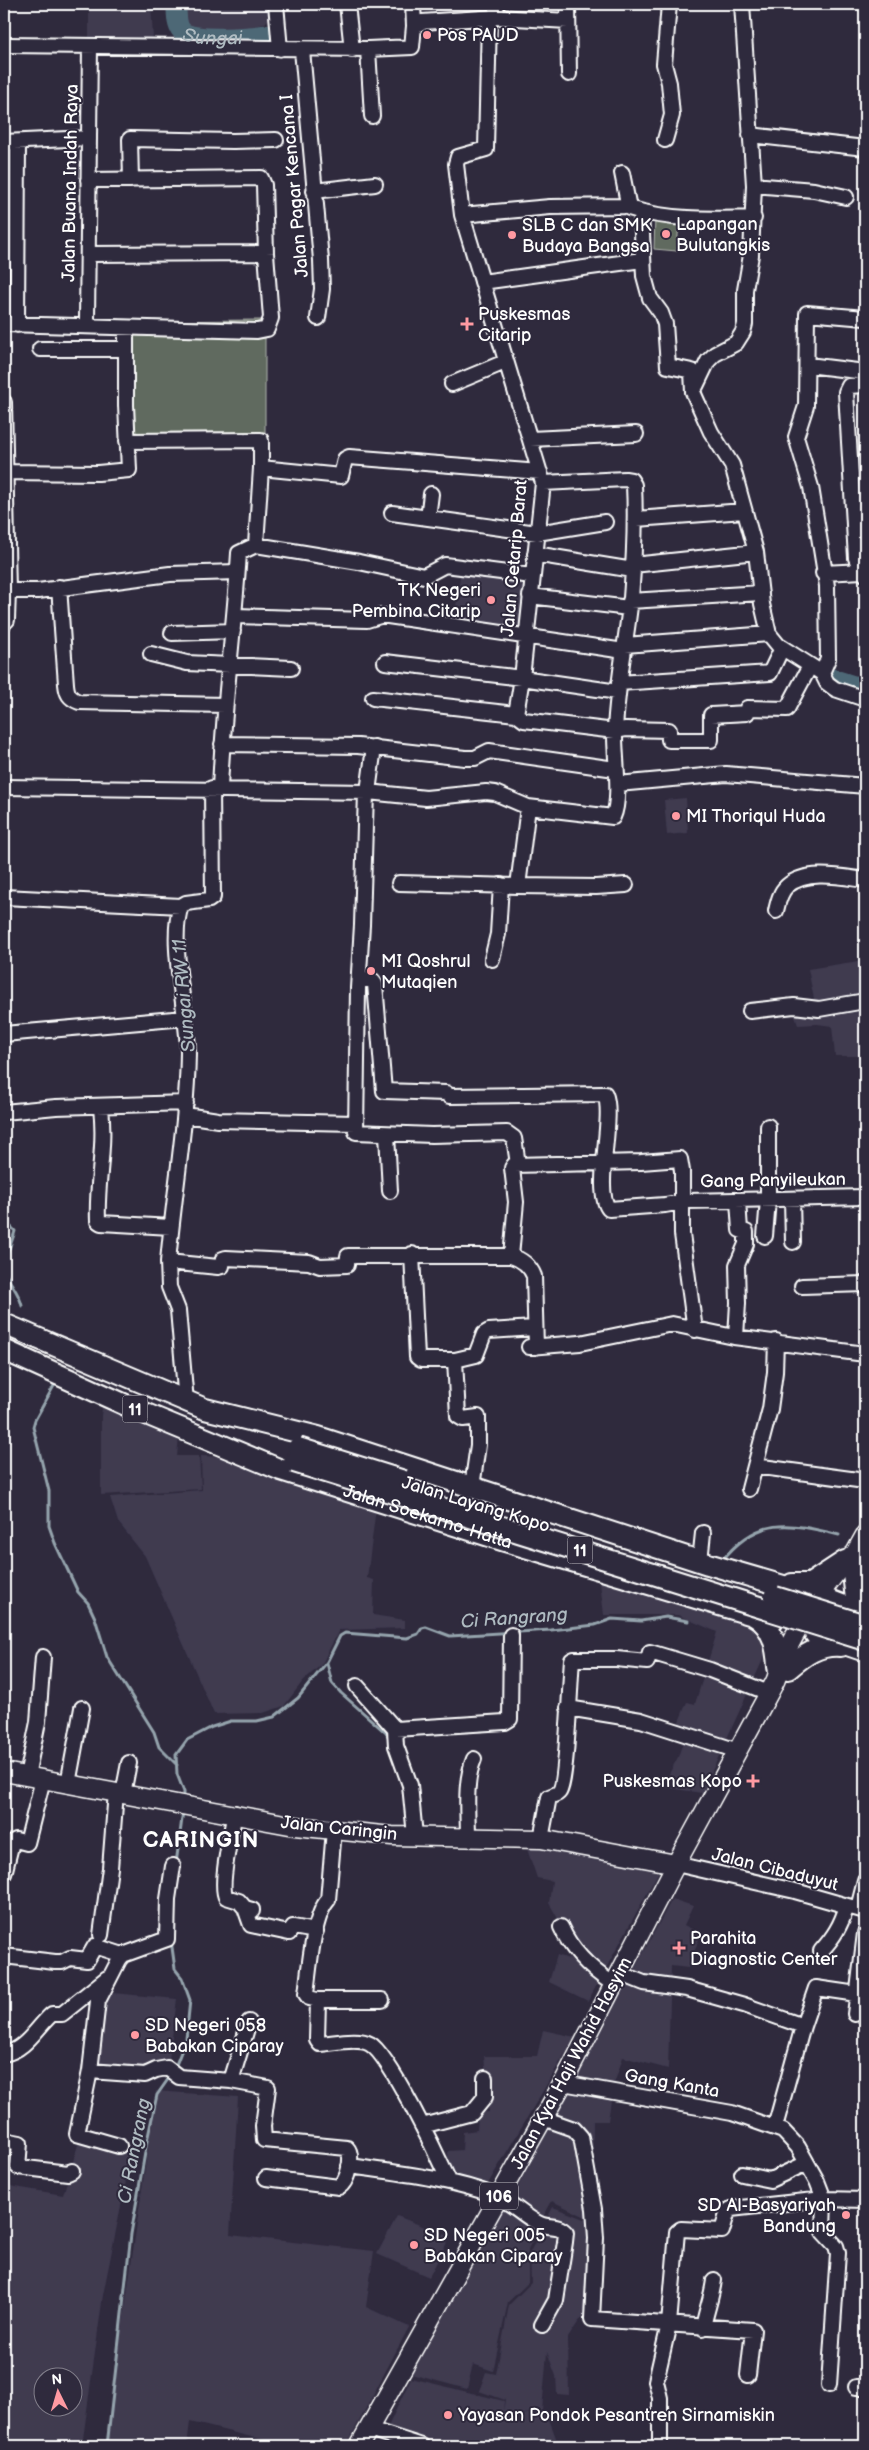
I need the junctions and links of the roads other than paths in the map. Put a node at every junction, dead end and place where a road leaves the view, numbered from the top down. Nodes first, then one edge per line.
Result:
1 (276, 4) edge
2 (347, 4) edge
3 (413, 4) edge
4 (568, 4) edge
5 (669, 4) edge
6 (742, 4) edge
7 (494, 13) edge
8 (568, 21) junction
9 (414, 26) junction
10 (4, 45) edge
11 (90, 46) junction
12 (280, 49) junction
13 (368, 49) junction
14 (302, 50) junction
15 (352, 50) junction
16 (569, 74) dead end
17 (372, 116) dead end
18 (750, 135) junction
19 (89, 138) junction
20 (276, 140) dead end
21 (665, 140) dead end
22 (4, 142) edge
23 (18, 142) junction
24 (865, 148) edge
25 (622, 173) dead end
26 (88, 180) junction
27 (131, 180) junction
28 (375, 184) dead end
29 (754, 185) junction
30 (314, 191) junction
31 (846, 197) dead end
32 (626, 206) junction
33 (641, 212) junction
34 (462, 215) junction
35 (754, 218) junction
36 (266, 253) junction
37 (88, 254) junction
38 (642, 260) junction
39 (482, 282) junction
40 (318, 318) dead end
41 (865, 318) edge
42 (10, 324) edge
43 (87, 325) junction
44 (126, 329) junction
45 (40, 349) dead end
46 (126, 350) junction
47 (505, 362) junction
48 (808, 365) junction
49 (865, 372) edge
50 (452, 384) dead end
51 (865, 385) edge
52 (694, 392) junction
53 (4, 402) edge
54 (636, 434) dead end
55 (127, 436) junction
56 (530, 439) junction
57 (261, 468) junction
58 (5, 472) edge
59 (542, 477) junction
60 (431, 494) dead end
61 (5, 500) edge
62 (744, 511) junction
63 (392, 513) dead end
64 (428, 518) junction
65 (636, 520) junction
66 (605, 522) dead end
67 (537, 533) junction
68 (256, 544) junction
69 (756, 552) junction
70 (535, 554) junction
71 (865, 566) edge
72 (633, 568) junction
73 (238, 572) junction
74 (823, 573) junction
75 (865, 574) edge
76 (532, 576) junction
77 (59, 588) junction
78 (8, 591) junction
79 (761, 593) junction
80 (530, 596) junction
81 (630, 604) junction
82 (235, 616) junction
83 (4, 623) edge
84 (233, 630) junction
85 (172, 633) dead end
86 (770, 634) junction
87 (526, 637) junction
88 (624, 648) junction
89 (782, 648) junction
90 (151, 654) dead end
91 (385, 662) dead end
92 (229, 664) junction
93 (291, 668) dead end
94 (816, 669) junction
95 (522, 678) junction
96 (618, 688) junction
97 (373, 698) dead end
98 (865, 699) edge
99 (219, 705) junction
100 (516, 714) junction
101 (615, 731) junction
102 (222, 744) junction
103 (374, 747) junction
104 (615, 769) junction
105 (618, 784) junction
106 (865, 786) edge
107 (4, 787) edge
108 (216, 789) junction
109 (367, 792) junction
110 (528, 807) junction
111 (865, 880) edge
112 (399, 883) dead end
113 (501, 885) junction
114 (626, 885) dead end
115 (518, 886) junction
116 (4, 897) edge
117 (181, 906) junction
118 (776, 911) dead end
119 (492, 959) dead end
120 (358, 979) junction
121 (865, 1001) edge
122 (750, 1011) dead end
123 (185, 1018) junction
124 (4, 1034) edge
125 (100, 1108) junction
126 (185, 1109) junction
127 (4, 1112) edge
128 (356, 1123) junction
129 (768, 1126) dead end
130 (387, 1134) junction
131 (604, 1162) junction
132 (518, 1164) junction
133 (390, 1191) dead end
134 (865, 1197) edge
135 (792, 1199) junction
136 (768, 1200) junction
137 (738, 1201) junction
138 (681, 1202) junction
139 (171, 1227) junction
140 (765, 1236) dead end
141 (793, 1242) dead end
142 (412, 1254) junction
143 (511, 1256) junction
144 (168, 1262) junction
145 (865, 1284) edge
146 (802, 1286) dead end
147 (4, 1324) edge
148 (534, 1328) junction
149 (698, 1330) junction
150 (736, 1337) junction
151 (4, 1340) edge
152 (776, 1341) junction
153 (4, 1350) edge
154 (865, 1354) edge
155 (455, 1360) junction
156 (196, 1405) junction
157 (296, 1455) junction
158 (755, 1466) junction
159 (865, 1481) edge
160 (472, 1487) junction
161 (749, 1489) dead end
162 (703, 1533) dead end
163 (865, 1535) edge
164 (664, 1549) junction
165 (851, 1560) junction
166 (700, 1561) junction
167 (767, 1581) junction
168 (654, 1587) junction
169 (826, 1599) junction
170 (865, 1613) edge
171 (753, 1615) junction
172 (865, 1625) edge
173 (805, 1631) junction
174 (510, 1635) dead end
175 (861, 1646) edge
176 (43, 1657) dead end
177 (781, 1671) junction
178 (357, 1686) dead end
179 (769, 1693) junction
180 (82, 1708) dead end
181 (568, 1708) junction
182 (395, 1728) junction
183 (738, 1751) junction
184 (474, 1759) dead end
185 (129, 1764) dead end
186 (4, 1772) edge
187 (35, 1778) junction
188 (68, 1784) junction
189 (120, 1793) junction
190 (235, 1813) junction
191 (334, 1830) junction
192 (415, 1836) junction
193 (468, 1837) junction
194 (541, 1839) junction
195 (676, 1864) junction
196 (173, 1866) dead end
197 (4, 1874) edge
198 (865, 1882) edge
199 (857, 1908) edge
200 (560, 1927) dead end
201 (316, 1931) junction
202 (865, 1933) edge
203 (101, 1935) dead end
204 (821, 1951) dead end
205 (124, 1955) junction
206 (4, 1956) edge
207 (113, 1973) junction
208 (616, 1978) junction
209 (857, 1994) junction
210 (312, 1997) junction
211 (382, 2000) dead end
212 (855, 2014) dead end
213 (249, 2022) dead end
214 (803, 2026) junction
215 (4, 2054) edge
216 (90, 2071) junction
217 (484, 2078) dead end
218 (231, 2081) junction
219 (563, 2084) junction
220 (542, 2118) junction
221 (422, 2126) junction
222 (774, 2127) junction
223 (4, 2140) edge
224 (119, 2146) dead end
225 (807, 2163) junction
226 (349, 2166) junction
227 (72, 2171) dead end
228 (742, 2174) dead end
229 (266, 2178) dead end
230 (449, 2181) junction
231 (498, 2197) junction
232 (824, 2199) junction
233 (865, 2200) edge
234 (714, 2280) dead end
235 (669, 2324) junction
236 (542, 2325) dead end
237 (703, 2328) junction
238 (748, 2375) dead end
239 (830, 2385) dead end
240 (369, 2429) junction
241 (359, 2446) edge
242 (422, 2446) edge
243 (660, 2446) edge

1 - 12 street
2 - 15 street
3 - 9 street
4 - 8 street
5 - 21 street
6 - 18 street
7 - 8 street
7 - 9 street
7 - 34 street, Jalan Cetarip Barat
8 - 16 street
9 - 13 street
10 - 11 street
11 - 12 street
11 - 19 street, Jalan Buana Indah Raya
12 - 14 street
13 - 15 street
13 - 17 street
14 - 15 street
14 - 30 street, Jalan Pagar Kencana I
18 - 24 street
18 - 29 street
19 - 23 street
19 - 26 street, Jalan Buana Indah Raya
20 - 27 street
22 - 23 street
23 - 42 street
25 - 32 street
26 - 27 street
26 - 37 street, Jalan Buana Indah Raya
27 - 36 street
28 - 30 street
29 - 31 street
29 - 35 street
30 - 40 street, Jalan Pagar Kencana I
32 - 33 street
32 - 34 street
33 - 35 street
33 - 38 street
34 - 39 street, Jalan Cetarip Barat
35 - 52 street
36 - 37 street
36 - 44 street
37 - 43 street, Jalan Buana Indah Raya
38 - 39 street
38 - 52 street
39 - 47 street, Jalan Cetarip Barat
41 - 48 street
42 - 43 street
43 - 44 street
44 - 46 street
45 - 46 street
46 - 55 street
47 - 50 street
47 - 56 street, Jalan Cetarip Barat
48 - 49 street
48 - 74 street
51 - 71 street
52 - 62 street
53 - 58 street
54 - 56 street
55 - 57 street
55 - 58 street
56 - 59 street, Jalan Cetarip Barat
57 - 59 street
57 - 68 street
58 - 61 street
59 - 65 street
59 - 67 street, Jalan Cetarip Barat
60 - 64 street
61 - 78 street
62 - 65 street
62 - 69 street
63 - 64 street
64 - 67 street
65 - 72 street
66 - 67 street
67 - 70 street, Jalan Cetarip Barat
68 - 73 street
68 - 76 street
69 - 72 street
69 - 79 street
70 - 72 street
70 - 76 street, Jalan Cetarip Barat
72 - 81 street
73 - 77 street
73 - 82 street
74 - 75 street
74 - 94 street
76 - 80 street, Jalan Cetarip Barat
77 - 78 street
77 - 99 street
78 - 83 street
79 - 81 street
79 - 86 street
80 - 81 street
80 - 87 street, Jalan Cetarip Barat
81 - 88 street
82 - 84 street
82 - 87 street
84 - 85 street
84 - 92 street
86 - 88 street
86 - 89 street
87 - 88 street
87 - 95 street, Jalan Cetarip Barat
88 - 96 street
89 - 94 street
89 - 96 street
90 - 92 street
91 - 95 street
92 - 93 street
92 - 99 street
94 - 98 street
94 - 101 street
95 - 96 street
95 - 100 street, Jalan Cetarip Barat
96 - 101 street
97 - 100 street
99 - 102 street
100 - 101 street
101 - 104 street
102 - 103 street
102 - 108 street
103 - 104 street
103 - 109 street
104 - 105 street
105 - 106 street
105 - 110 street
107 - 108 street
108 - 109 street
108 - 117 street
109 - 110 street
109 - 120 street
110 - 115 street
111 - 118 street
112 - 113 street
113 - 115 street
113 - 119 street
114 - 115 street
116 - 117 street
117 - 123 street
120 - 128 street
120 - 131 street
121 - 122 street
123 - 124 street
123 - 126 street
125 - 126 street
125 - 127 street
125 - 139 street
126 - 128 street
126 - 139 street
128 - 130 street
129 - 136 street
130 - 132 street
130 - 133 street
131 - 132 street
131 - 138 street
131 - 138 street, Gang Panyileukan
132 - 143 street
134 - 135 street, Gang Panyileukan
135 - 136 street, Gang Panyileukan
135 - 141 street
136 - 137 street, Gang Panyileukan
136 - 140 street
137 - 138 street, Gang Panyileukan
137 - 150 street
138 - 149 street
139 - 144 street
142 - 143 street
142 - 144 street
142 - 155 street
143 - 148 street
144 - 156 street
145 - 146 street
147 - 156 highway, 11
148 - 149 street
148 - 155 street
149 - 150 street
150 - 152 street
151 - 157 highway, Jalan Layang Kopo / 11
152 - 154 street
152 - 158 street
153 - 168 highway, Jalan Soekarno-Hatta / 11
155 - 160 street
156 - 157 highway, Jalan Layang Kopo / 11
156 - 160 highway, 11
157 - 172 highway, Jalan Layang Kopo / 11, bridge
157 - 175 highway, Jalan Layang Kopo / 11, bridge
158 - 159 street
158 - 161 street
160 - 164 highway, 11
162 - 166 street
163 - 165 main road, Jalan Kyai Haji Wahid Hasyim / 106
164 - 166 highway, 11
164 - 168 highway
165 - 167 highway
165 - 169 main road, Jalan Kyai Haji Wahid Hasyim / 106
165 - 170 highway
166 - 167 highway, 11
167 - 169 highway, 11
168 - 171 highway, Jalan Soekarno-Hatta / 11
169 - 170 highway, 11
169 - 173 main road, Jalan Kyai Haji Wahid Hasyim / 106
171 - 173 highway, Jalan Soekarno-Hatta / 11
171 - 177 highway
173 - 175 highway, Jalan Soekarno-Hatta / 11
173 - 177 main road, Jalan Kyai Haji Wahid Hasyim / 106
174 - 182 street
175 - 177 highway
176 - 187 street
177 - 179 main road, Jalan Kyai Haji Wahid Hasyim / 106
178 - 182 street
179 - 181 street
179 - 183 main road, Jalan Kyai Haji Wahid Hasyim / 106
180 - 188 street
181 - 183 street
181 - 194 street
182 - 192 street
183 - 195 main road, Jalan Kyai Haji Wahid Hasyim / 106
184 - 193 street
185 - 189 street
186 - 187 main road, Jalan Caringin
187 - 188 main road, Jalan Caringin
187 - 197 street
188 - 189 main road, Jalan Caringin
189 - 190 main road, Jalan Caringin
189 - 203 street
190 - 191 main road, Jalan Caringin
190 - 201 street
191 - 192 main road, Jalan Caringin
191 - 201 street
192 - 193 main road, Jalan Caringin
193 - 194 main road, Jalan Caringin
194 - 195 main road, Jalan Caringin
195 - 199 street, Jalan Cibaduyut
195 - 208 main road, Jalan Kyai Haji Wahid Hasyim / 106
196 - 205 street
198 - 199 street
199 - 204 street
200 - 208 street
201 - 210 street
202 - 209 street
205 - 206 street
205 - 207 street
207 - 215 street
207 - 216 street
208 - 214 street
208 - 219 main road, Jalan Kyai Haji Wahid Hasyim / 106
209 - 212 street
209 - 214 street
210 - 211 street
210 - 221 street
213 - 218 street
214 - 222 street
216 - 218 street
216 - 224 street
217 - 221 street
218 - 226 street
219 - 220 main road, Jalan Kyai Haji Wahid Hasyim / 106
219 - 222 street, Gang Kanta
220 - 231 main road, Jalan Kyai Haji Wahid Hasyim / 106
220 - 235 street
221 - 230 street
222 - 225 street
223 - 227 street
225 - 228 street
225 - 232 street
226 - 229 street
226 - 230 street
230 - 231 street
231 - 236 street
231 - 240 main road, Jalan Kyai Haji Wahid Hasyim / 106
232 - 233 street
232 - 235 street
232 - 239 street
234 - 237 street
235 - 237 street
235 - 243 street
237 - 238 street
240 - 241 main road, Jalan Kyai Haji Wahid Hasyim / 106
240 - 242 street

